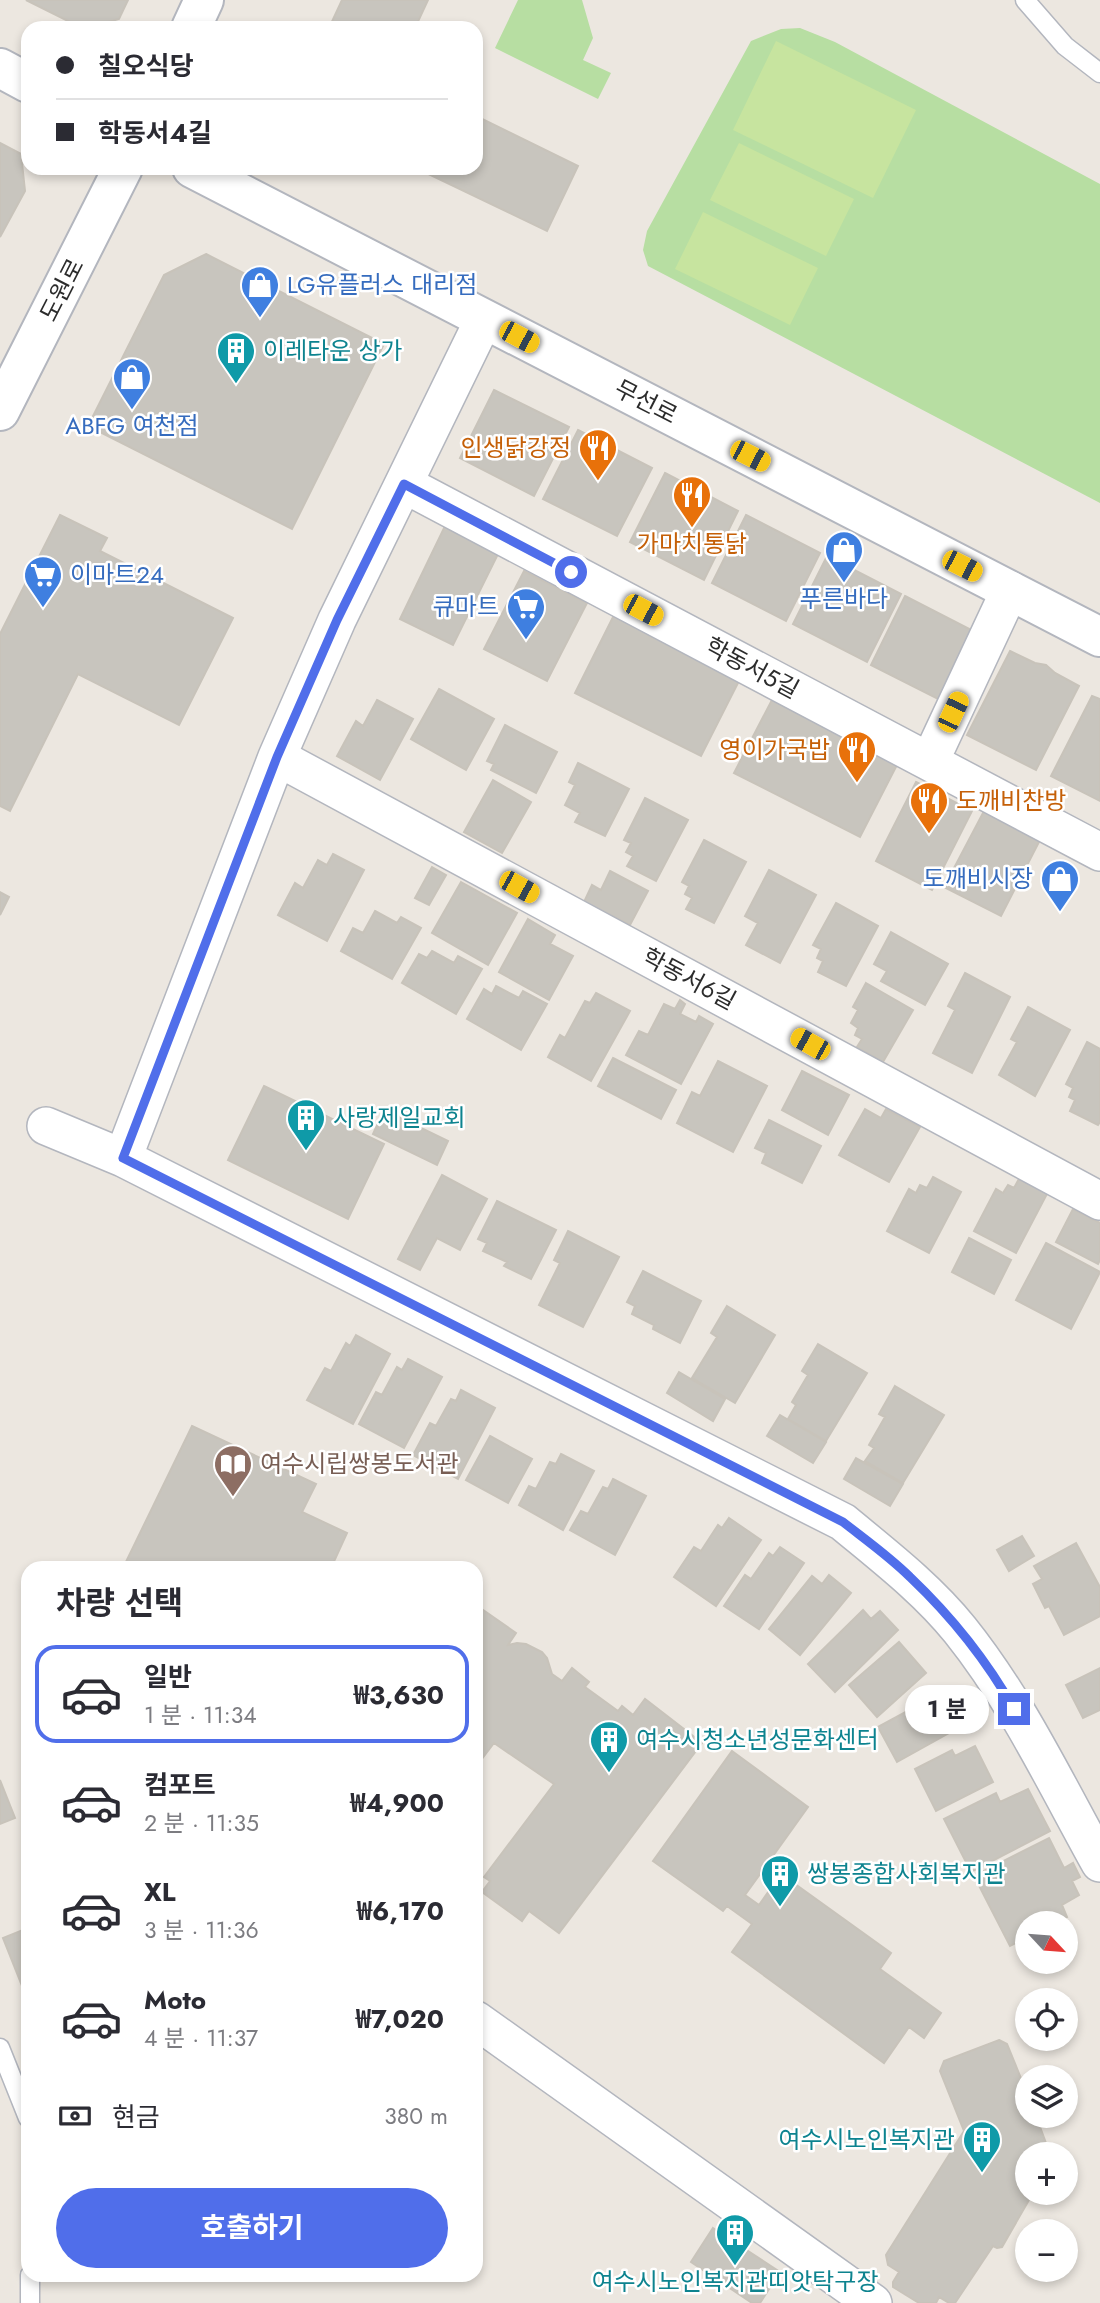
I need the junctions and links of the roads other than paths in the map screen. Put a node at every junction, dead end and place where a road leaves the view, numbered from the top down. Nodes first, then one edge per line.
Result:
1 (204, 0) edge
2 (1025, 0) edge
3 (194, 21) edge
4 (0, 68) edge
5 (1100, 73) edge
6 (21, 79) edge
7 (119, 175) edge
8 (206, 175) edge
9 (484, 319) junction
10 (0, 411) edge
11 (404, 484) junction
12 (1010, 590) junction
13 (1100, 637) edge
14 (277, 757) junction
15 (930, 761) junction
16 (1100, 852) edge
17 (46, 1126) dead end
18 (123, 1158) junction
19 (1100, 1201) edge
20 (1100, 1863) edge
21 (483, 2025) edge
22 (0, 2048) edge
23 (21, 2100) edge
24 (30, 2282) edge
25 (30, 2303) edge
26 (873, 2303) edge

1 - 3 street
2 - 5 lane
4 - 6 street
7 - 10 street, 도원로
8 - 9 street, 무선로
9 - 11 street
9 - 12 street, 무선로
11 - 14 street
11 - 15 street, 학동서5길
12 - 13 street, 무선로
12 - 15 street
14 - 18 street
14 - 19 street, 학동서6길
15 - 16 street, 학동서5길
17 - 18 street
18 - 20 street
21 - 26 street
22 - 23 lane
24 - 25 lane

